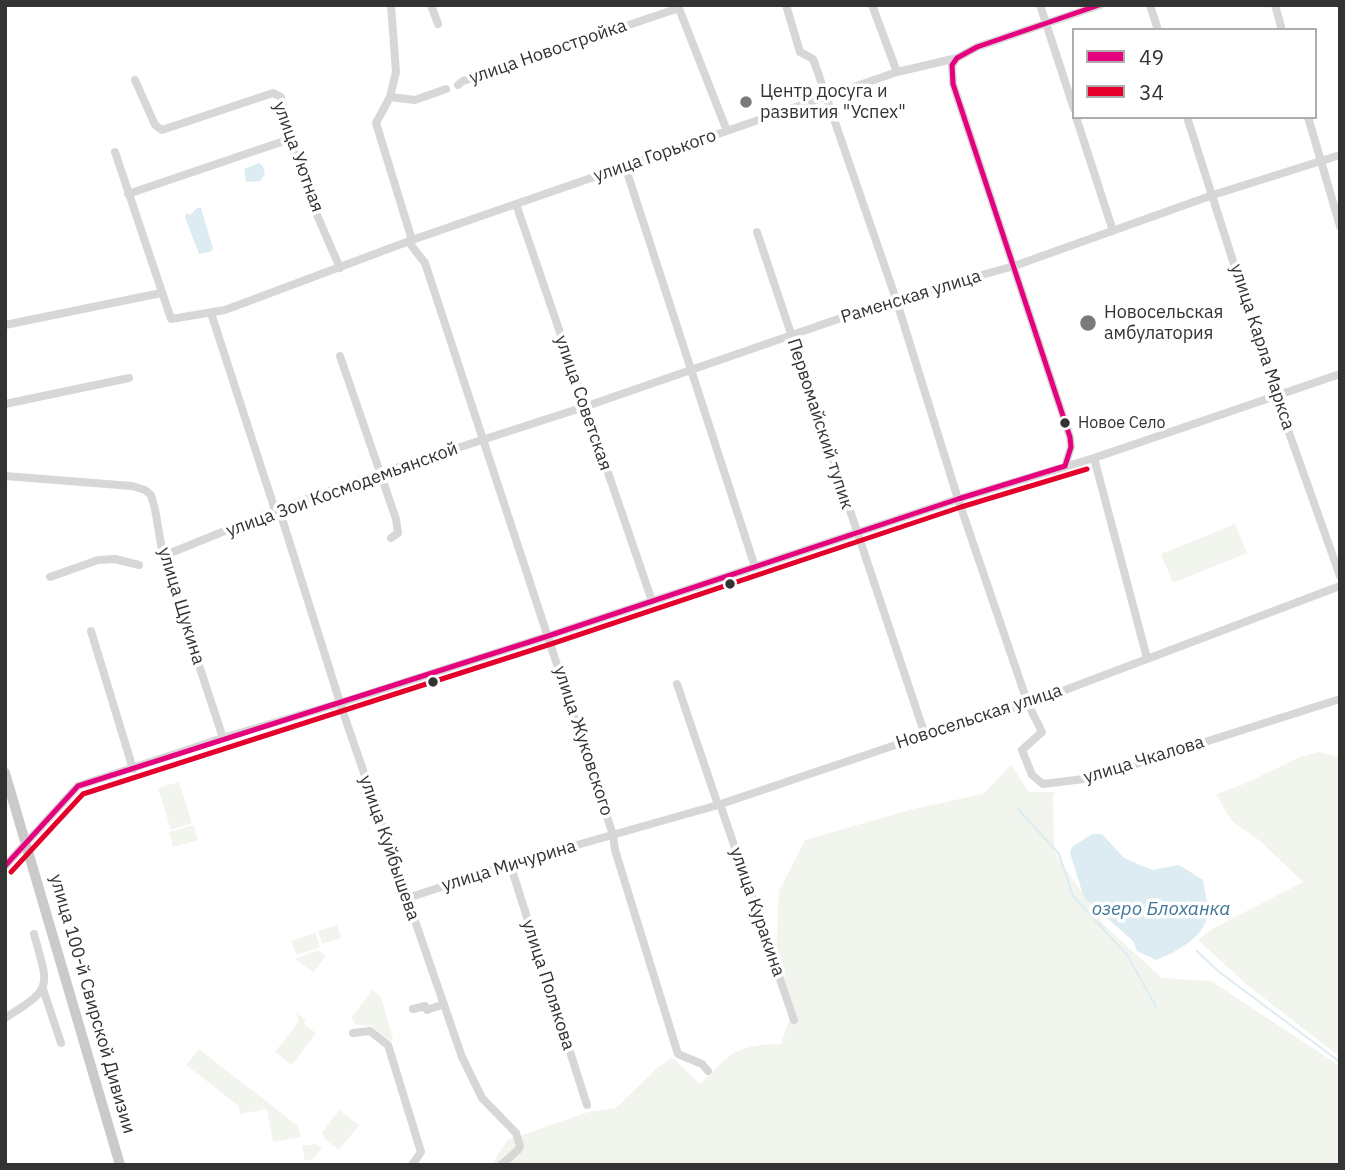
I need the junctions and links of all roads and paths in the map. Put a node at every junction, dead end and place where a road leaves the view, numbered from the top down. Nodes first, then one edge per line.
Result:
1 (391, 5) edge
2 (431, 5) edge
3 (786, 5) edge
4 (872, 5) edge
5 (1041, 5) edge
6 (1100, 5) edge
7 (1150, 5) edge
8 (1275, 5) edge
9 (678, 7) edge
10 (438, 24) dead end
11 (1046, 24) junction
12 (1157, 28) edge
13 (1281, 28) edge
14 (957, 58) junction
15 (897, 72) junction
16 (135, 80) dead end
17 (458, 85) dead end
18 (446, 89) dead end
19 (825, 96) junction
20 (390, 97) junction
21 (1072, 103) edge
22 (1077, 119) edge
23 (1188, 119) edge
24 (1309, 119) edge
25 (727, 131) junction
26 (290, 139) junction
27 (115, 152) dead end
28 (1340, 155) edge
29 (1321, 161) junction
30 (625, 166) junction
31 (128, 194) junction
32 (1213, 195) junction
33 (516, 204) junction
34 (1340, 226) edge
35 (1113, 230) junction
36 (757, 232) dead end
37 (412, 240) junction
38 (1014, 266) junction
39 (340, 268) junction
40 (161, 293) junction
41 (896, 299) junction
42 (211, 313) junction
43 (5, 326) edge
44 (790, 336) junction
45 (340, 356) dead end
46 (690, 370) junction
47 (1340, 374) edge
48 (129, 378) dead end
49 (1276, 396) junction
50 (5, 404) edge
51 (584, 407) junction
52 (483, 440) junction
53 (1094, 458) junction
54 (1065, 466) junction
55 (380, 473) junction
56 (5, 476) edge
57 (958, 499) junction
58 (277, 509) junction
59 (856, 533) junction
60 (391, 538) dead end
61 (163, 556) junction
62 (139, 565) dead end
63 (755, 567) junction
64 (1340, 576) edge
65 (50, 577) dead end
66 (1340, 586) edge
67 (652, 601) junction
68 (91, 631) dead end
69 (548, 636) junction
70 (1147, 658) junction
71 (677, 684) dead end
72 (1340, 699) edge
73 (340, 703) junction
74 (1028, 704) junction
75 (925, 735) junction
76 (223, 737) junction
77 (133, 769) junction
78 (5, 772) edge
79 (719, 805) junction
80 (613, 835) junction
81 (27, 842) junction
82 (510, 864) junction
83 (5, 866) edge
84 (406, 896) junction
85 (34, 934) dead end
86 (65, 973) junction
87 (46, 980) junction
88 (43, 989) junction
89 (444, 1004) junction
90 (413, 1009) dead end
91 (5, 1018) edge
92 (794, 1020) dead end
93 (353, 1033) dead end
94 (61, 1043) dead end
95 (708, 1072) dead end
96 (587, 1105) dead end
97 (120, 1165) edge
98 (412, 1165) edge
99 (501, 1165) edge

1 - 20 street, улица Жуковского
2 - 10 street
3 - 19 street
4 - 15 street
5 - 11 street
6 - 11 street, улица Горького
7 - 12 street
8 - 13 street
9 - 17 street, улица Новостройка
9 - 25 street
11 - 14 street, улица Горького
11 - 21 street
14 - 15 street, улица Горького
14 - 38 street
15 - 19 street, улица Горького
16 - 26 street, улица Уютная
18 - 20 street, улица Новостройка
19 - 25 street, улица Горького
19 - 41 street
20 - 37 street, улица Жуковского
22 - 35 street
23 - 32 street, улица Карла Маркса
24 - 29 street
25 - 30 street, улица Горького
26 - 31 street
26 - 39 street, улица Уютная
27 - 31 street
28 - 29 street, Раменская улица
29 - 32 street, Раменская улица
29 - 34 street
30 - 33 street, улица Горького
30 - 46 street
31 - 40 street
32 - 35 street, Раменская улица
32 - 49 street, улица Карла Маркса
33 - 37 street, улица Горького
33 - 51 street, улица Советская
35 - 38 street, Раменская улица
36 - 44 street, Первомайский тупик
37 - 39 street, улица Горького
37 - 52 street, улица Жуковского
38 - 41 street, Раменская улица
38 - 54 street
39 - 42 street, улица Горького
40 - 42 street, улица Горького
40 - 43 street
41 - 44 street, Раменская улица
41 - 57 street
42 - 58 street
44 - 46 street, Раменская улица
44 - 59 street, Первомайский тупик
45 - 55 street
46 - 51 street, Раменская улица
46 - 63 street
47 - 49 street
48 - 50 street
49 - 53 street
49 - 64 street, улица Карла Маркса
51 - 52 street, Раменская улица
51 - 67 street, улица Советская
52 - 55 street, улица Зои Космодемьянской
52 - 69 street, улица Жуковского
53 - 54 street
53 - 70 street
54 - 57 street
55 - 58 street, улица Зои Космодемьянской
55 - 60 street
56 - 61 street, улица Щукина
57 - 59 street
57 - 74 street
58 - 61 street, улица Зои Космодемьянской
58 - 73 street, улица Куйбышева
59 - 63 street
59 - 75 street, Первомайский тупик
61 - 76 street, улица Щукина
62 - 65 street
63 - 67 street
66 - 70 street, Новосельская улица
67 - 69 street
68 - 77 street
69 - 73 street
69 - 80 street, улица Жуковского
70 - 74 street, Новосельская улица
71 - 79 street, улица Куракина
72 - 74 street, улица Чкалова
73 - 76 street
73 - 84 street, улица Куйбышева
74 - 75 street, Новосельская улица
75 - 79 street, Новосельская улица
76 - 77 street
77 - 81 street
78 - 81 main road, улица 100-й Свирской Дивизии
79 - 80 street, Новосельская улица
79 - 92 street, улица Куракина
80 - 82 street, улица Мичурина
80 - 95 street, улица Жуковского
81 - 83 street
81 - 86 main road, улица 100-й Свирской Дивизии
82 - 84 street, улица Мичурина
82 - 96 street, улица Полякова
84 - 89 street, улица Куйбышева
85 - 87 street
86 - 87 street
86 - 97 main road, улица 100-й Свирской Дивизии
87 - 88 street
88 - 91 street
88 - 94 street
89 - 90 street
89 - 99 street, улица Куйбышева
93 - 98 street

